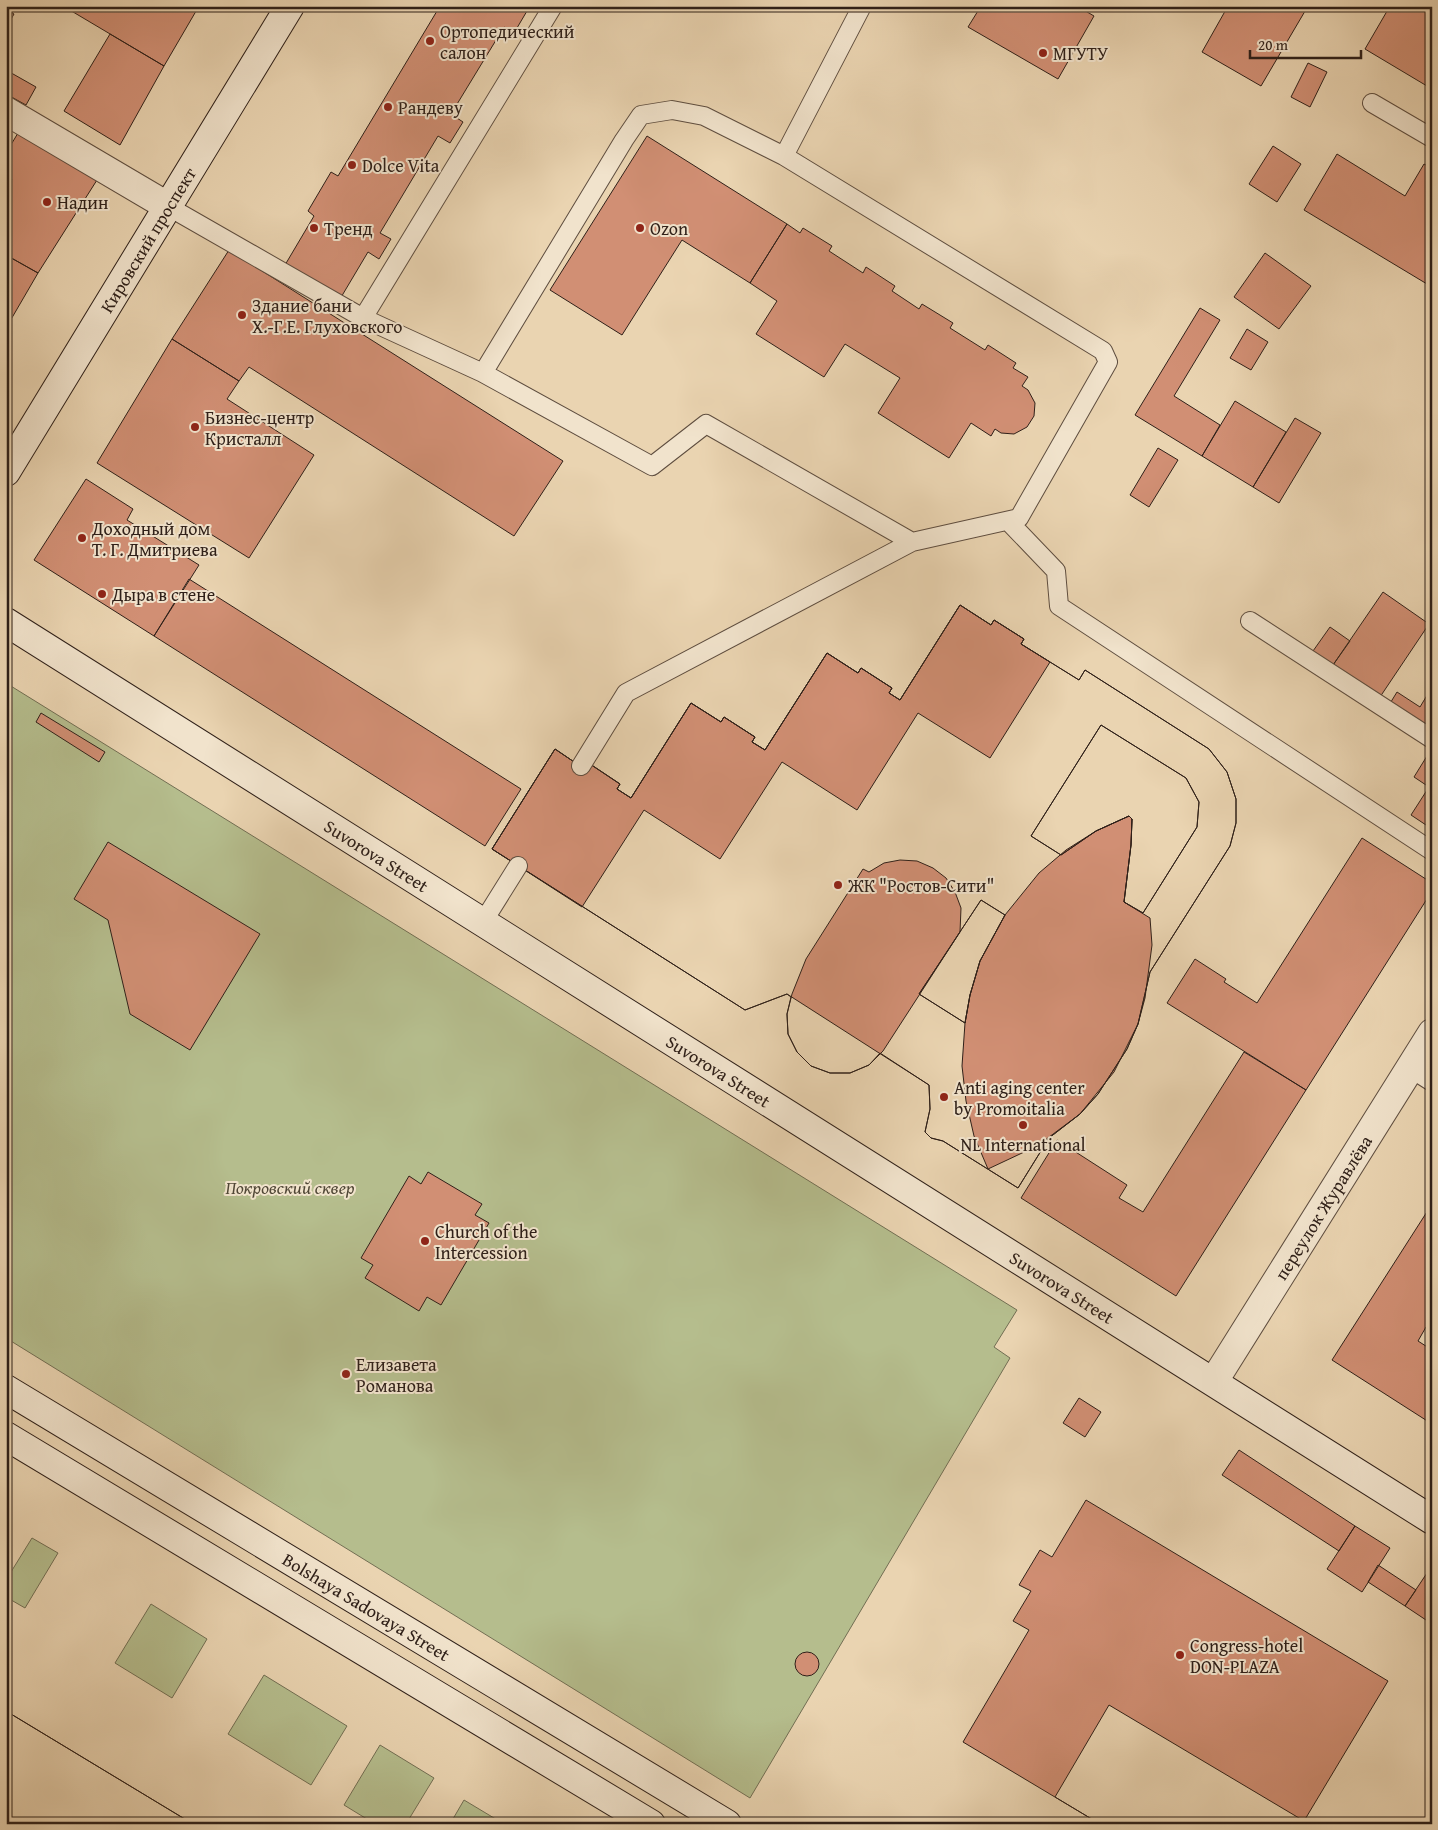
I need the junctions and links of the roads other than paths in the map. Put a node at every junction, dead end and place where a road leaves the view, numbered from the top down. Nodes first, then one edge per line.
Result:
1 (290, 6) edge
2 (553, 6) edge
3 (862, 6) edge
4 (1372, 103) dead end
5 (6, 111) edge
6 (1432, 138) edge
7 (784, 156) junction
8 (169, 207) junction
9 (363, 318) junction
10 (483, 373) junction
11 (6, 472) edge
12 (1009, 522) junction
13 (912, 542) junction
14 (1250, 621) dead end
15 (6, 622) edge
16 (1432, 739) edge
17 (581, 766) dead end
18 (1432, 851) edge
19 (518, 866) dead end
20 (483, 922) junction
21 (1432, 1033) edge
22 (1421, 1075) edge
23 (1214, 1381) junction
24 (6, 1389) edge
25 (6, 1436) edge
26 (1432, 1520) edge
27 (651, 1824) edge
28 (727, 1824) edge

1 - 8 street, Кировский проспект
2 - 9 lane
3 - 7 lane
4 - 6 lane
5 - 8 street
7 - 10 lane
7 - 12 lane
8 - 9 lane
8 - 11 street, Кировский проспект
9 - 10 lane
10 - 13 lane
12 - 13 lane
12 - 18 lane
13 - 17 lane
14 - 16 lane
15 - 20 street, Suvorova Street
19 - 20 lane
20 - 23 street, Suvorova Street
21 - 22 street, переулок Журавлёва
22 - 23 street, переулок Журавлёва
23 - 26 street, Suvorova Street
24 - 28 street, Bolshaya Sadovaya Street
25 - 27 street

